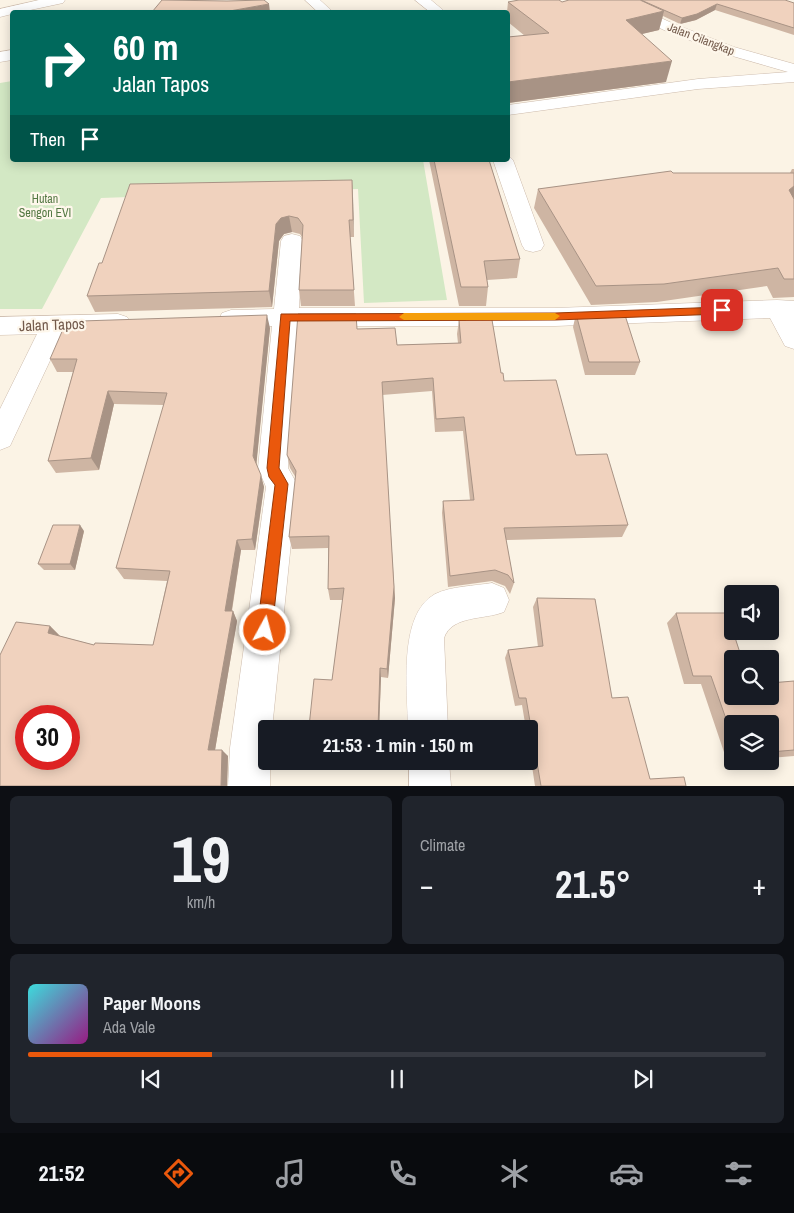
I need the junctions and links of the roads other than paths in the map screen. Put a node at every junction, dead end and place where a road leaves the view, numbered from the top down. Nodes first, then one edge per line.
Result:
1 (58, 0) edge
2 (312, 0) edge
3 (422, 0) edge
4 (611, 0) edge
5 (30, 3) edge
6 (324, 10) edge
7 (436, 10) dead end
8 (0, 13) edge
9 (794, 69) edge
10 (794, 77) edge
11 (510, 110) edge
12 (505, 162) edge
13 (292, 242) dead end
14 (533, 245) dead end
15 (785, 308) edge
16 (285, 317) junction
17 (206, 320) edge
18 (138, 322) edge
19 (54, 325) junction
20 (0, 326) edge
21 (794, 340) edge
22 (0, 438) edge
23 (492, 600) dead end
24 (428, 720) edge
25 (429, 770) edge
26 (249, 786) edge
27 (430, 786) edge

1 - 5 street
2 - 6 street
3 - 7 street
4 - 9 street, Jalan Cilangkap
5 - 8 street
10 - 11 street
12 - 14 street
13 - 16 street
15 - 16 street
15 - 21 street
16 - 17 street
16 - 26 street
18 - 19 street, Jalan Tapos
19 - 20 street, Jalan Tapos
19 - 22 street
23 - 24 street
25 - 27 street

